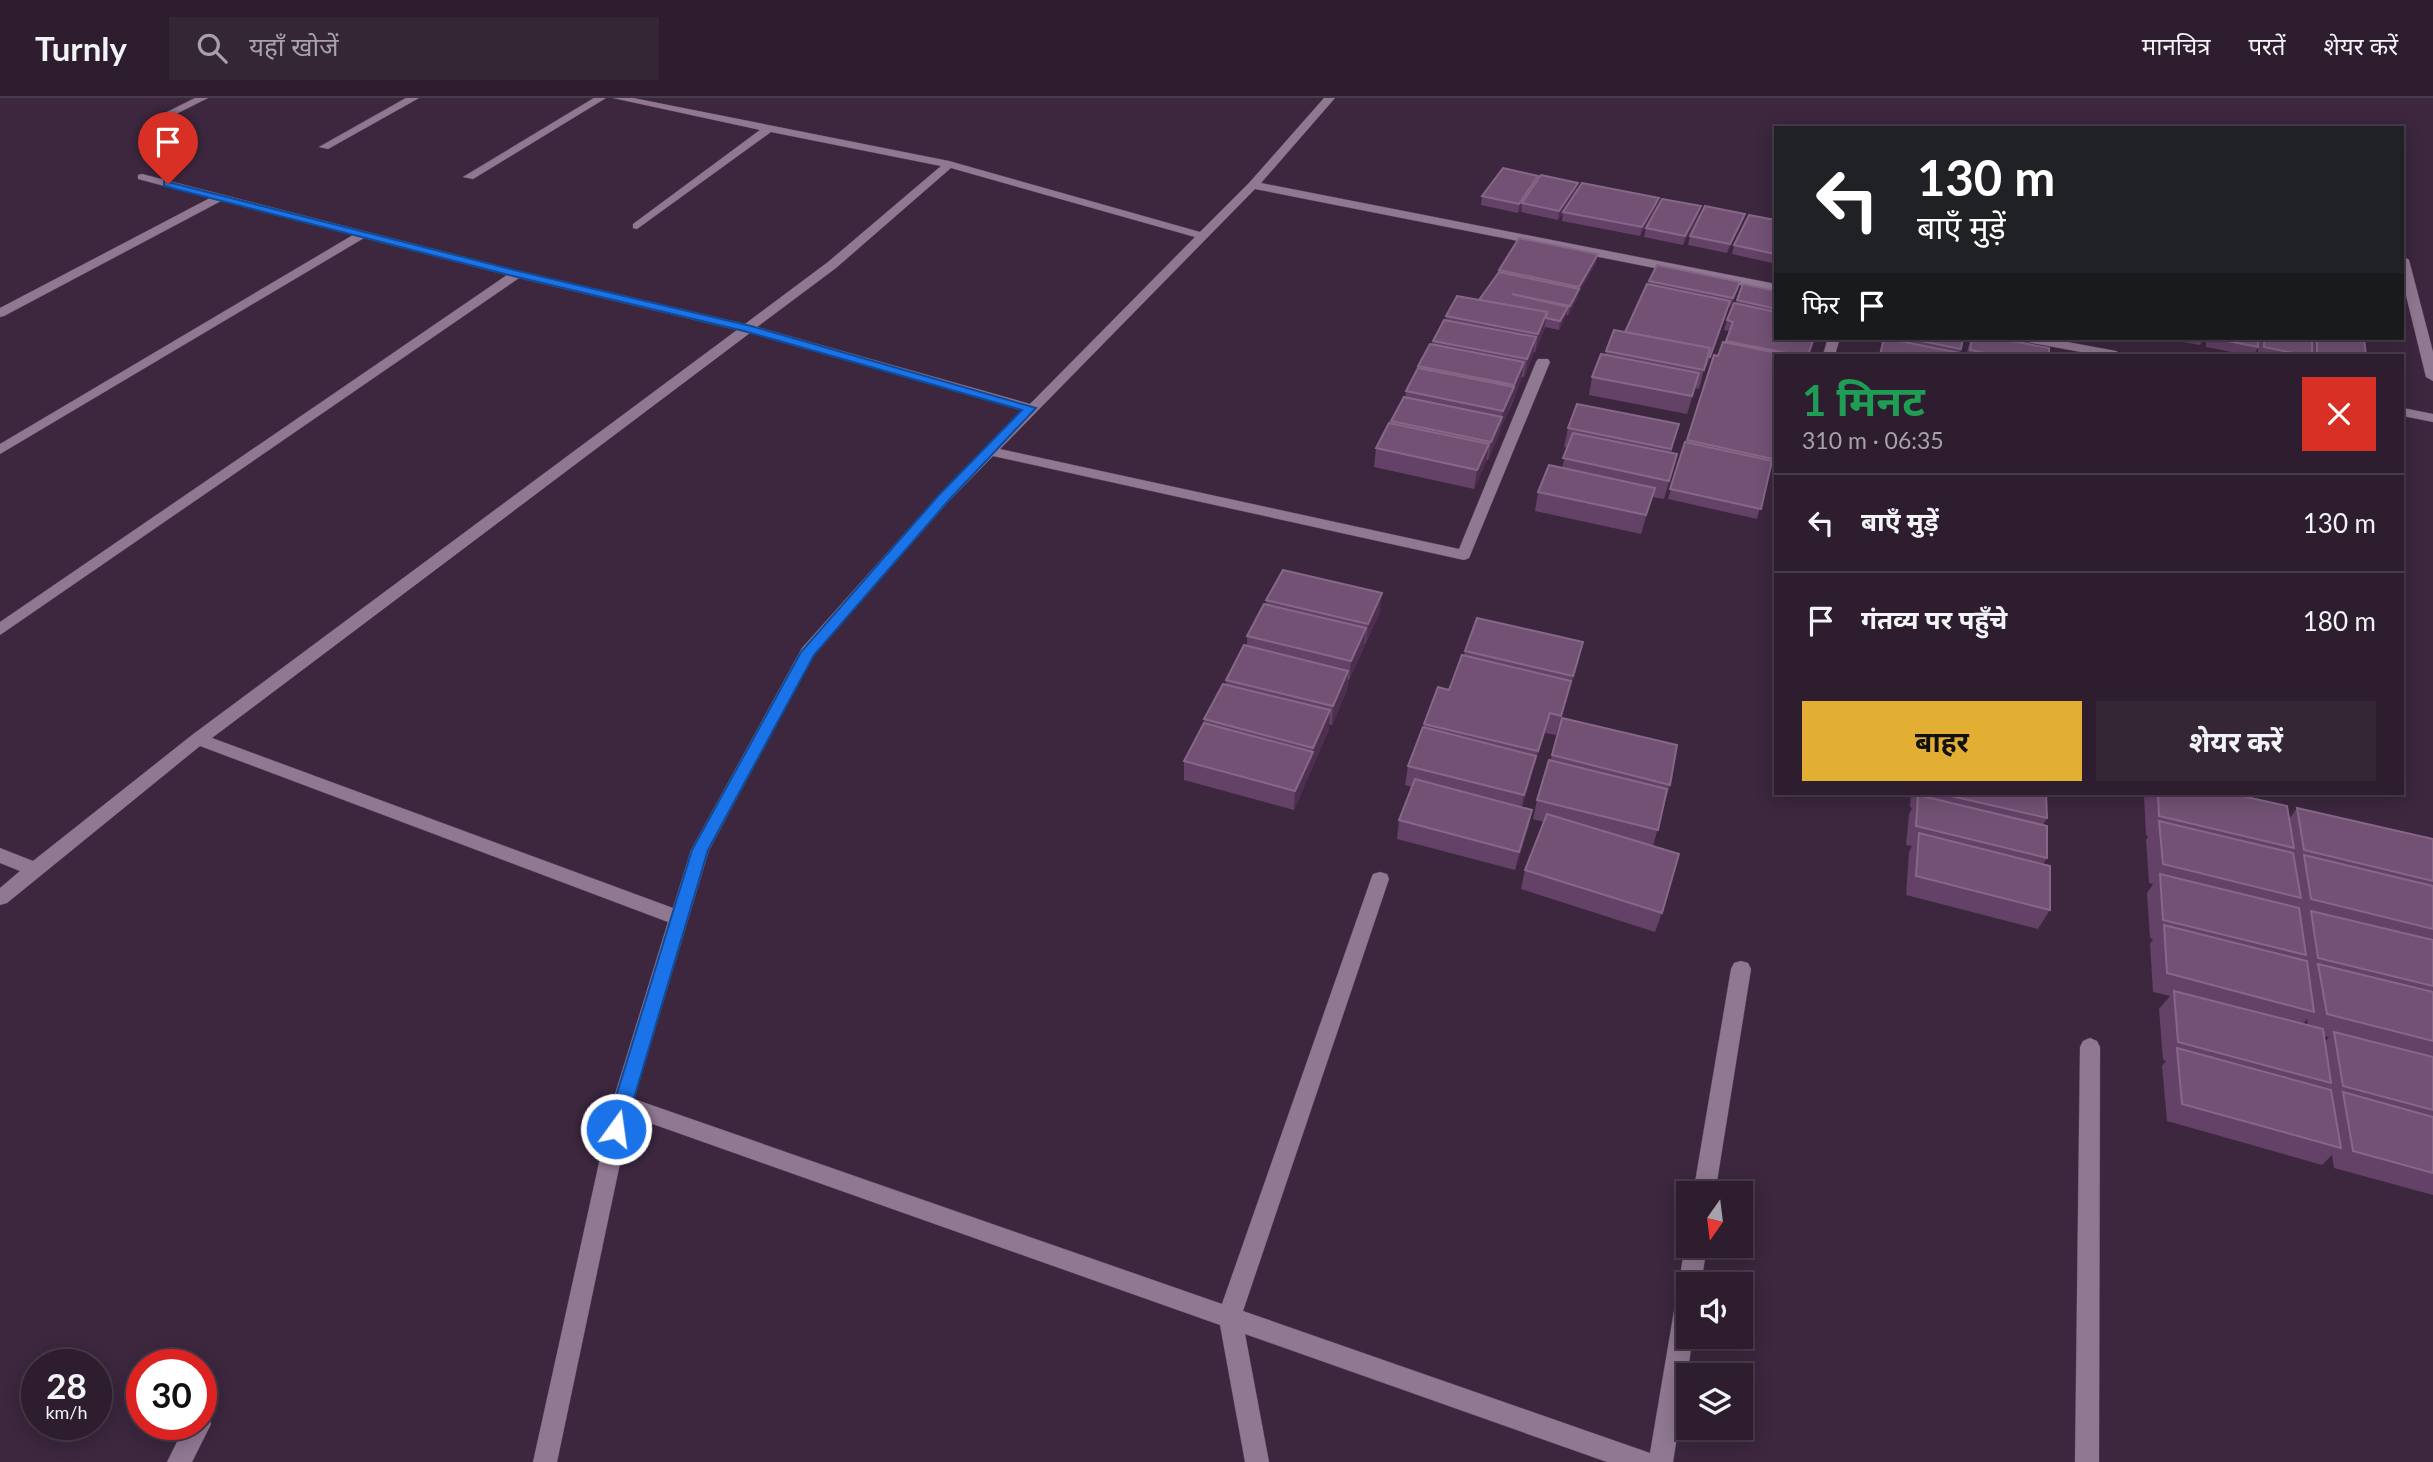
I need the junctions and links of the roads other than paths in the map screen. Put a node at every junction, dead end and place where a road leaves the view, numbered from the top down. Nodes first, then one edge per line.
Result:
1 (203, 98) edge
2 (414, 98) edge
3 (601, 98) edge
4 (618, 98) edge
5 (1330, 98) edge
6 (152, 122) dead end
7 (768, 128) junction
8 (324, 147) dead end
9 (949, 164) junction
10 (142, 177) dead end
11 (469, 177) dead end
12 (1253, 185) junction
13 (220, 197) junction
14 (637, 226) dead end
15 (363, 234) junction
16 (1203, 236) junction
17 (2404, 264) edge
18 (517, 274) junction
19 (1774, 288) edge
20 (0, 313) edge
21 (747, 328) junction
22 (2034, 340) edge
23 (2070, 351) edge
24 (2104, 354) edge
25 (1543, 362) dead end
26 (2433, 377) edge
27 (1030, 408) junction
28 (2404, 412) edge
29 (2433, 418) edge
30 (0, 450) edge
31 (988, 451) junction
32 (0, 630) edge
33 (198, 739) junction
34 (0, 855) edge
35 (35, 870) junction
36 (1380, 879) dead end
37 (0, 898) edge
38 (679, 918) junction
39 (1741, 969) dead end
40 (2090, 1047) dead end
41 (622, 1104) junction
42 (1706, 1181) edge
43 (1230, 1315) junction
44 (1679, 1349) edge
45 (191, 1440) edge
46 (179, 1462) edge
47 (545, 1462) edge
48 (1257, 1462) edge
49 (1642, 1462) edge
50 (1661, 1462) edge
51 (2087, 1462) edge

1 - 6 street
2 - 8 street
3 - 11 street
4 - 7 street
5 - 12 street
7 - 9 street
7 - 14 street
9 - 16 street
9 - 21 street
10 - 13 street
12 - 16 street
12 - 19 street
13 - 15 street
13 - 20 street
15 - 18 street
15 - 30 street
16 - 27 street
17 - 26 street
18 - 21 street
18 - 32 street
21 - 27 street
21 - 33 street
22 - 23 street
23 - 24 street
25 - 31 street
27 - 31 street
28 - 29 street
31 - 38 street
33 - 35 street
33 - 38 street
34 - 35 street
35 - 37 street
36 - 43 street
38 - 41 street
39 - 42 street
40 - 51 street
41 - 43 street
41 - 47 street
43 - 48 street
43 - 49 street
44 - 50 street
45 - 46 street

